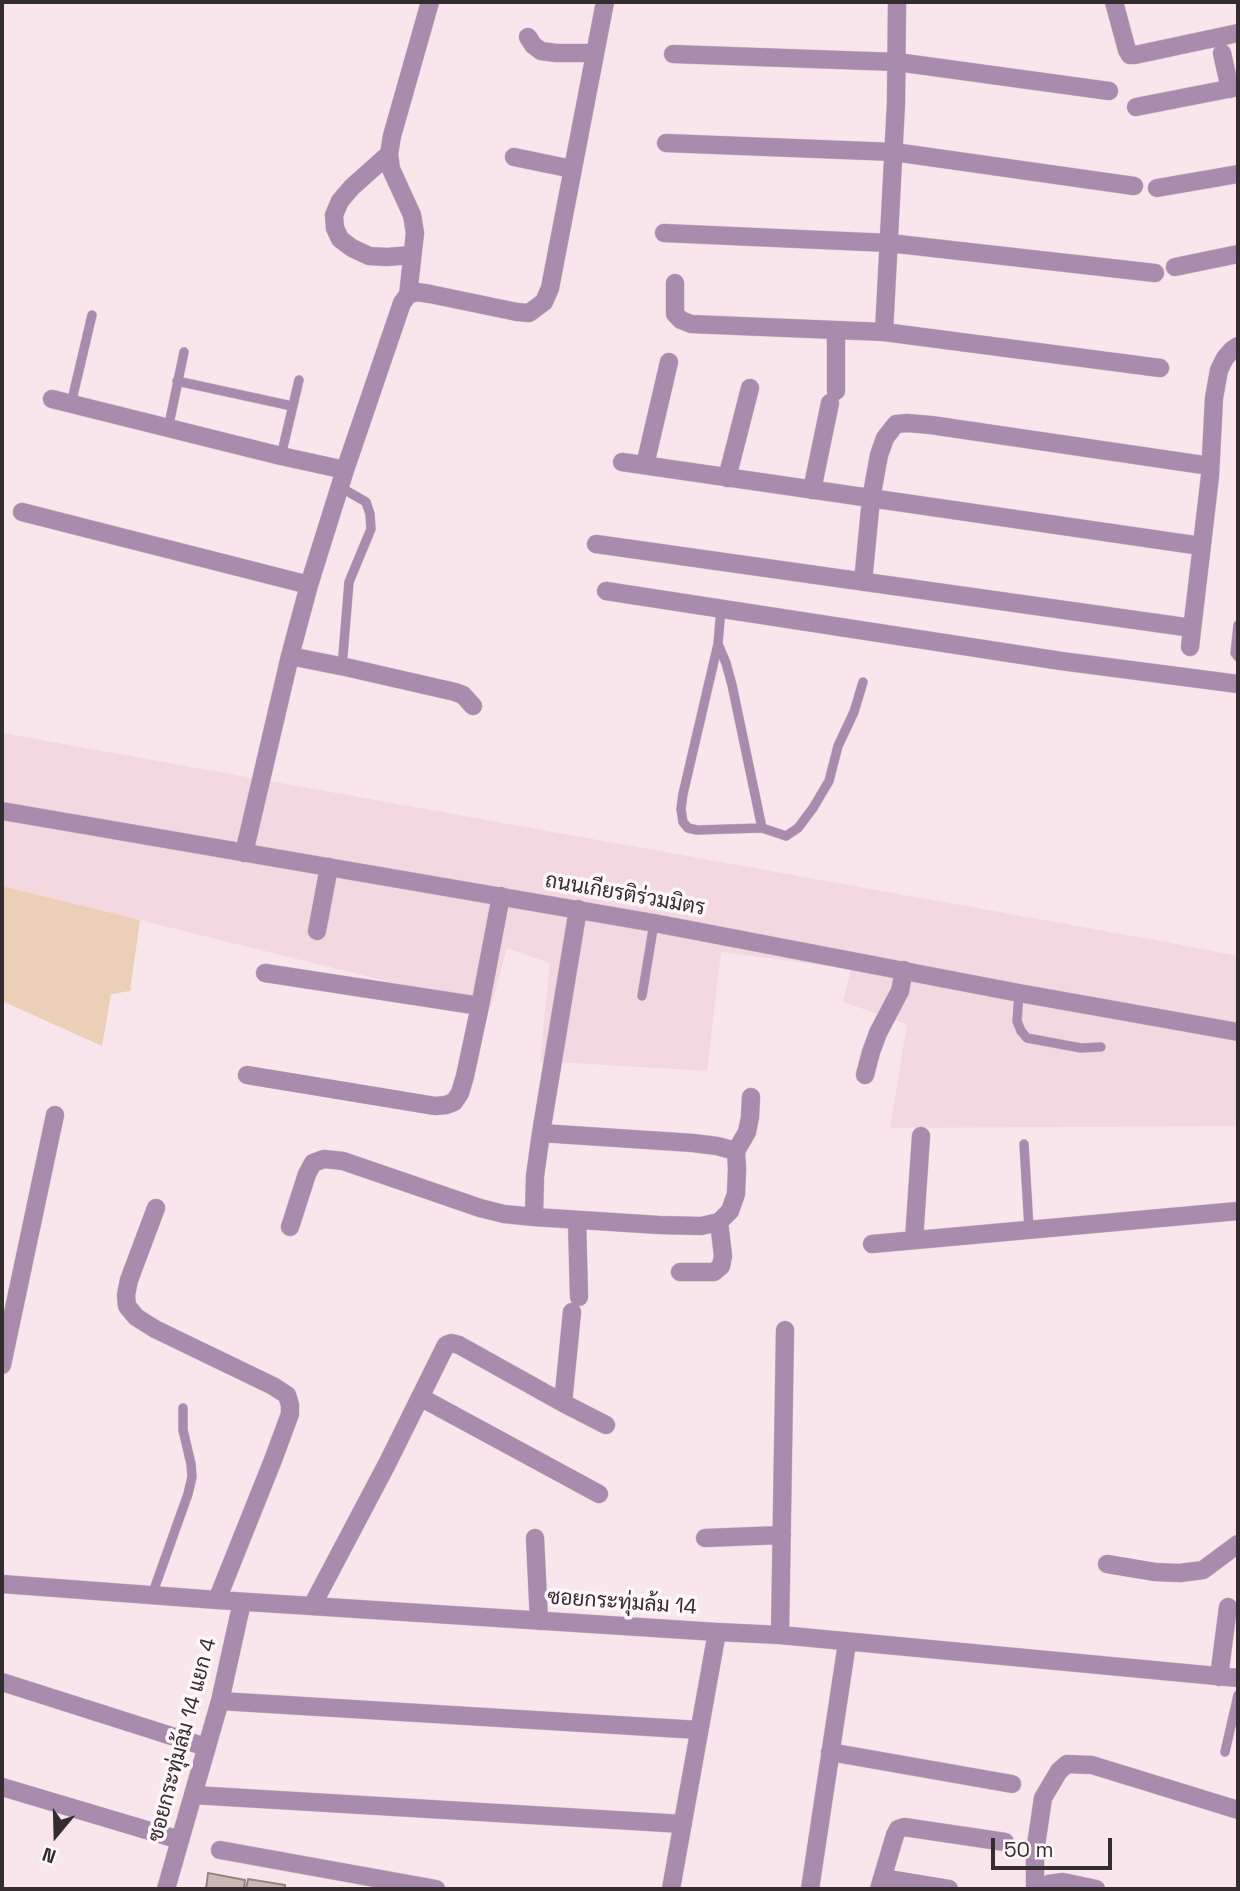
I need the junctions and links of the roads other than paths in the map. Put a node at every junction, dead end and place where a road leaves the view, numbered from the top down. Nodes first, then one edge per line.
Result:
1 (430, 2) edge
2 (605, 2) edge
3 (897, 2) edge
4 (1114, 2) edge
5 (1238, 33) edge
6 (528, 37) dead end
7 (595, 53) junction
8 (1222, 53) dead end
9 (673, 54) dead end
10 (897, 62) junction
11 (1234, 88) edge
12 (1109, 91) dead end
13 (1136, 107) dead end
14 (666, 142) dead end
15 (894, 152) junction
16 (389, 154) junction
17 (514, 158) dead end
18 (572, 169) junction
19 (1238, 174) edge
20 (1134, 186) dead end
21 (1157, 188) dead end
22 (664, 233) dead end
23 (889, 243) junction
24 (1238, 254) edge
25 (412, 255) junction
26 (1175, 267) dead end
27 (1155, 274) dead end
28 (675, 283) dead end
29 (408, 295) junction
30 (92, 315) dead end
31 (836, 330) junction
32 (884, 332) junction
33 (1238, 346) edge
34 (184, 352) dead end
35 (669, 362) dead end
36 (1160, 368) dead end
37 (299, 380) dead end
38 (177, 381) junction
39 (750, 388) dead end
40 (52, 399) dead end
41 (71, 404) junction
42 (292, 405) junction
43 (169, 429) junction
44 (281, 456) junction
45 (622, 462) dead end
46 (645, 465) junction
47 (1210, 466) junction
48 (727, 478) junction
49 (342, 479) junction
50 (813, 490) junction
51 (871, 499) junction
52 (23, 512) dead end
53 (596, 544) dead end
54 (1201, 546) junction
55 (863, 582) junction
56 (309, 585) junction
57 (606, 591) dead end
58 (721, 608) junction
59 (1238, 625) edge
60 (1192, 628) junction
61 (718, 644) junction
62 (1190, 647) dead end
63 (290, 656) junction
64 (1238, 657) edge
65 (342, 667) junction
66 (863, 682) dead end
67 (1238, 684) edge
68 (473, 706) dead end
69 (2, 811) edge
70 (762, 828) junction
71 (244, 853) junction
72 (329, 867) junction
73 (501, 896) junction
74 (578, 909) junction
75 (654, 923) junction
76 (317, 931) dead end
77 (904, 970) junction
78 (265, 973) dead end
79 (1019, 993) junction
80 (642, 996) dead end
81 (480, 1006) junction
82 (1238, 1032) edge
83 (1101, 1047) dead end
84 (247, 1075) dead end
85 (865, 1075) dead end
86 (751, 1097) dead end
87 (55, 1115) dead end
88 (541, 1133) junction
89 (921, 1136) dead end
90 (1024, 1144) dead end
91 (736, 1151) junction
92 (156, 1208) dead end
93 (1238, 1211) edge
94 (534, 1217) junction
95 (577, 1220) junction
96 (719, 1222) junction
97 (290, 1227) dead end
98 (1029, 1229) junction
99 (915, 1240) junction
100 (872, 1244) dead end
101 (680, 1272) dead end
102 (785, 1330) dead end
103 (2, 1365) edge
104 (420, 1397) junction
105 (563, 1403) junction
106 (183, 1408) dead end
107 (606, 1425) dead end
108 (599, 1494) dead end
109 (782, 1535) junction
110 (535, 1538) dead end
111 (705, 1538) dead end
112 (1238, 1544) edge
113 (1107, 1564) dead end
114 (2, 1584) edge
115 (152, 1595) junction
116 (217, 1600) junction
117 (242, 1602) junction
118 (312, 1606) junction
119 (1227, 1607) dead end
120 (540, 1621) junction
121 (717, 1632) junction
122 (780, 1635) junction
123 (847, 1643) junction
124 (1219, 1677) junction
125 (1238, 1678) edge
126 (2, 1682) edge
127 (1238, 1695) edge
128 (220, 1702) junction
129 (699, 1730) junction
130 (206, 1747) junction
131 (831, 1752) junction
132 (1226, 1752) dead end
133 (1012, 1784) dead end
134 (2, 1787) edge
135 (193, 1795) junction
136 (1238, 1810) edge
137 (683, 1824) junction
138 (180, 1840) junction
139 (1005, 1842) dead end
140 (220, 1850) dead end
141 (881, 1884) edge
142 (166, 1889) edge
143 (436, 1889) edge
144 (671, 1889) edge
145 (810, 1889) edge
146 (948, 1889) edge
147 (1035, 1889) edge
148 (1043, 1889) edge
149 (1096, 1889) edge

1 - 16 street
2 - 7 street
3 - 10 street
4 - 5 street
6 - 7 street
7 - 18 street
8 - 11 street
9 - 10 street
10 - 12 street
10 - 15 street
11 - 13 street
14 - 15 street
15 - 20 street
15 - 23 street
16 - 25 street
16 - 25 street
17 - 18 street
18 - 29 street
19 - 21 street
22 - 23 street
23 - 27 street
23 - 32 street
24 - 26 street
25 - 29 street
28 - 31 street
29 - 49 street
30 - 41 lane
31 - 32 street
31 - 50 street
32 - 36 street
33 - 47 street
34 - 38 lane
35 - 46 street
37 - 42 lane
38 - 42 lane
38 - 43 lane
39 - 48 street
40 - 41 street
41 - 43 street
42 - 44 lane
43 - 44 street
44 - 49 street
45 - 46 street
46 - 48 street
47 - 51 street
47 - 54 street
48 - 50 street
49 - 56 street
49 - 65 lane
50 - 51 street
51 - 54 street
51 - 55 street
52 - 56 street
53 - 55 street
54 - 60 street
55 - 60 street
56 - 63 street
57 - 58 street
58 - 61 lane
58 - 67 street
59 - 64 lane
60 - 62 street
61 - 70 lane
61 - 70 lane
63 - 65 street
63 - 71 street
65 - 68 street
66 - 70 lane
69 - 71 street, ถนนเกียรติร่วมมิตร
71 - 72 street, ถนนเกียรติร่วมมิตร
72 - 73 street, ถนนเกียรติร่วมมิตร
72 - 76 street
73 - 74 street, ถนนเกียรติร่วมมิตร
73 - 81 street
74 - 75 street, ถนนเกียรติร่วมมิตร
74 - 88 street
75 - 77 street, ถนนเกียรติร่วมมิตร
75 - 80 lane
77 - 79 street, ถนนเกียรติร่วมมิตร
77 - 85 street
78 - 81 street
79 - 82 street, ถนนเกียรติร่วมมิตร
79 - 83 lane
81 - 84 street
86 - 91 street
87 - 103 street
88 - 91 street
88 - 94 street
89 - 99 street
90 - 98 lane
91 - 96 street
92 - 116 street
93 - 98 street
94 - 95 street
94 - 97 street
95 - 96 street
95 - 105 street
96 - 101 street
98 - 99 street
99 - 100 street
102 - 109 street
104 - 105 street
104 - 108 street
104 - 118 street
105 - 107 street
106 - 115 lane
109 - 111 street
109 - 122 street
110 - 120 street
112 - 113 street
114 - 115 street, ซอยกระทุ่มล้ม 14
115 - 116 street, ซอยกระทุ่มล้ม 14
116 - 117 street, ซอยกระทุ่มล้ม 14
117 - 118 street, ซอยกระทุ่มล้ม 14
117 - 128 street, ซอยกระทุ่มล้ม 14 แยก 4
118 - 120 street, ซอยกระทุ่มล้ม 14
119 - 124 street
120 - 121 street, ซอยกระทุ่มล้ม 14
121 - 122 street, ซอยกระทุ่มล้ม 14
121 - 129 street
122 - 123 street, ซอยกระทุ่มล้ม 14
123 - 124 street, ซอยกระทุ่มล้ม 14
123 - 131 street
124 - 125 street, ซอยกระทุ่มล้ม 14
126 - 130 street
127 - 132 lane
128 - 129 street
128 - 130 street, ซอยกระทุ่มล้ม 14 แยก 4
129 - 137 street
130 - 135 street, ซอยกระทุ่มล้ม 14 แยก 4
131 - 133 street
131 - 145 street
134 - 138 street
135 - 137 street
135 - 138 street, ซอยกระทุ่มล้ม 14 แยก 4
136 - 147 street
137 - 144 street
138 - 142 street, ซอยกระทุ่มล้ม 14 แยก 4
139 - 141 street
140 - 143 street
141 - 146 street
148 - 149 street

